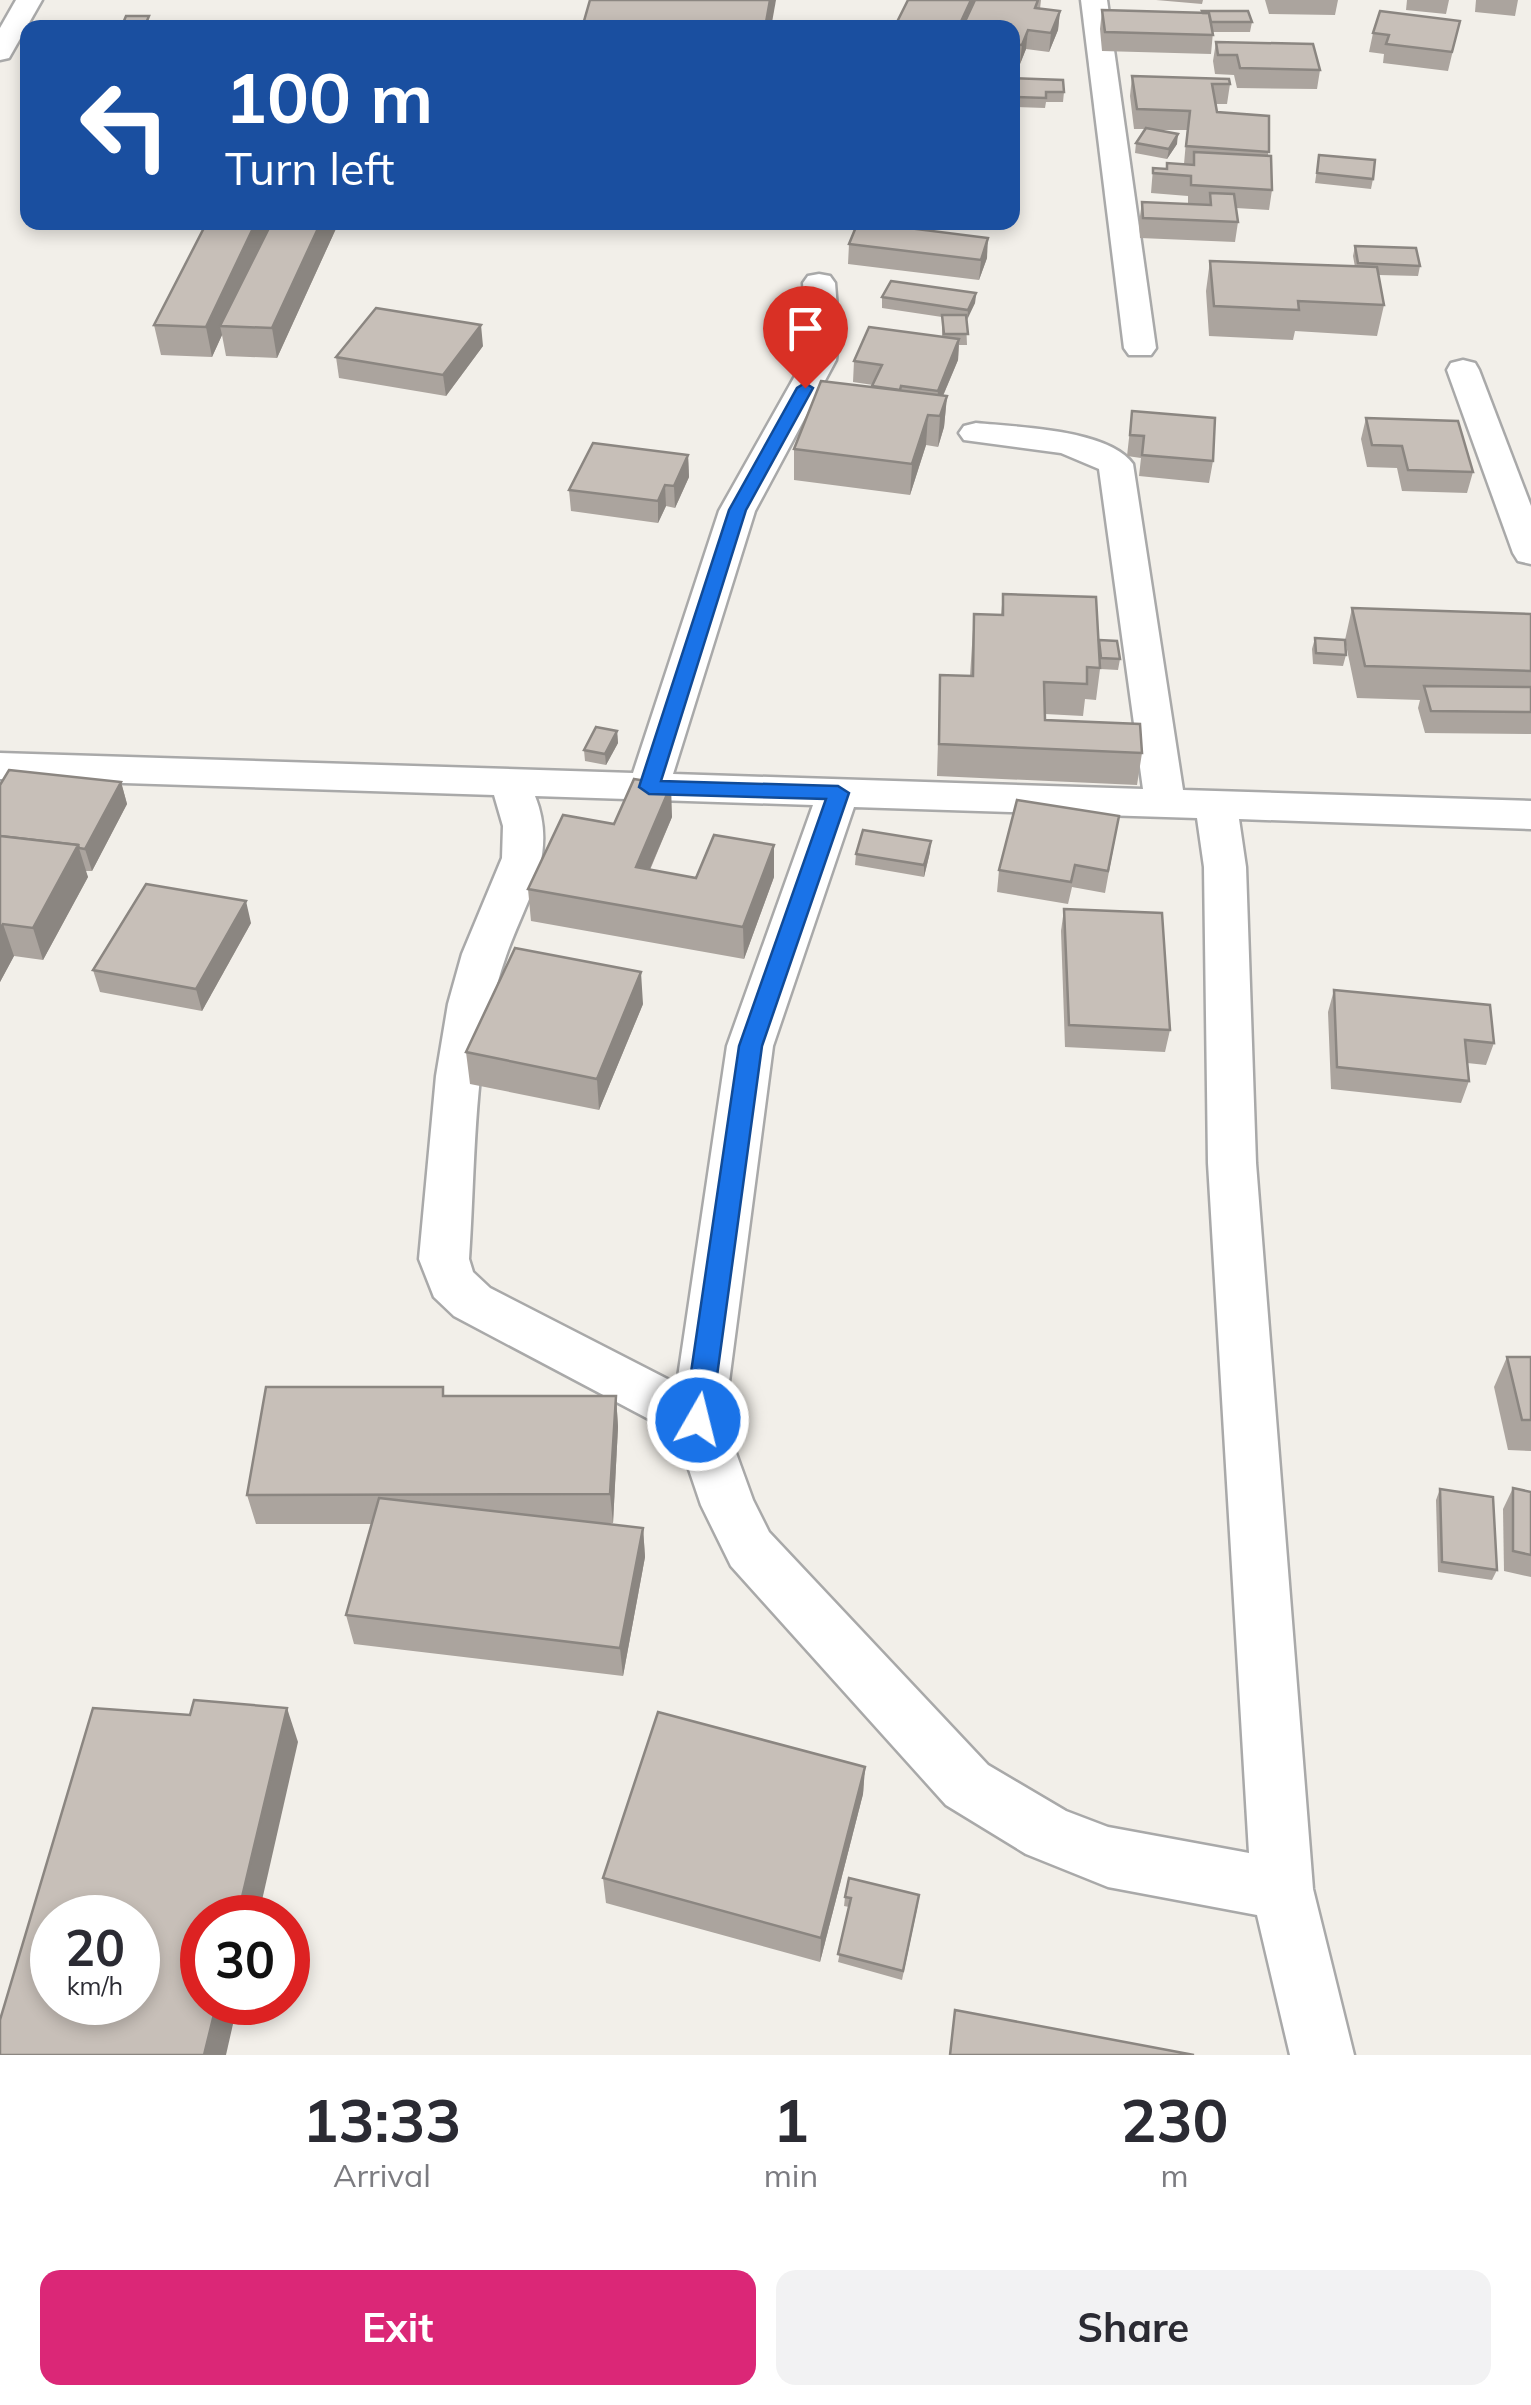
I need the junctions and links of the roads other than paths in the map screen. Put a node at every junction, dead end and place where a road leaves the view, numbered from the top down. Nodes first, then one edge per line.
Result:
1 (28, 0) edge
2 (1094, 0) edge
3 (0, 52) edge
4 (819, 283) dead end
5 (1140, 348) dead end
6 (1463, 370) dead end
7 (976, 433) dead end
8 (1531, 553) edge
9 (0, 766) edge
10 (509, 782) junction
11 (649, 787) junction
12 (838, 793) junction
13 (1191, 804) junction
14 (1531, 815) edge
15 (698, 1420) junction
16 (1282, 1889) junction
17 (1322, 2055) edge

1 - 3 street
2 - 5 street
4 - 11 street
6 - 8 street
7 - 13 street
9 - 10 street
10 - 11 street
10 - 15 street
11 - 12 street
12 - 13 street
12 - 15 street
13 - 14 street
13 - 16 street
15 - 16 street
16 - 17 street

